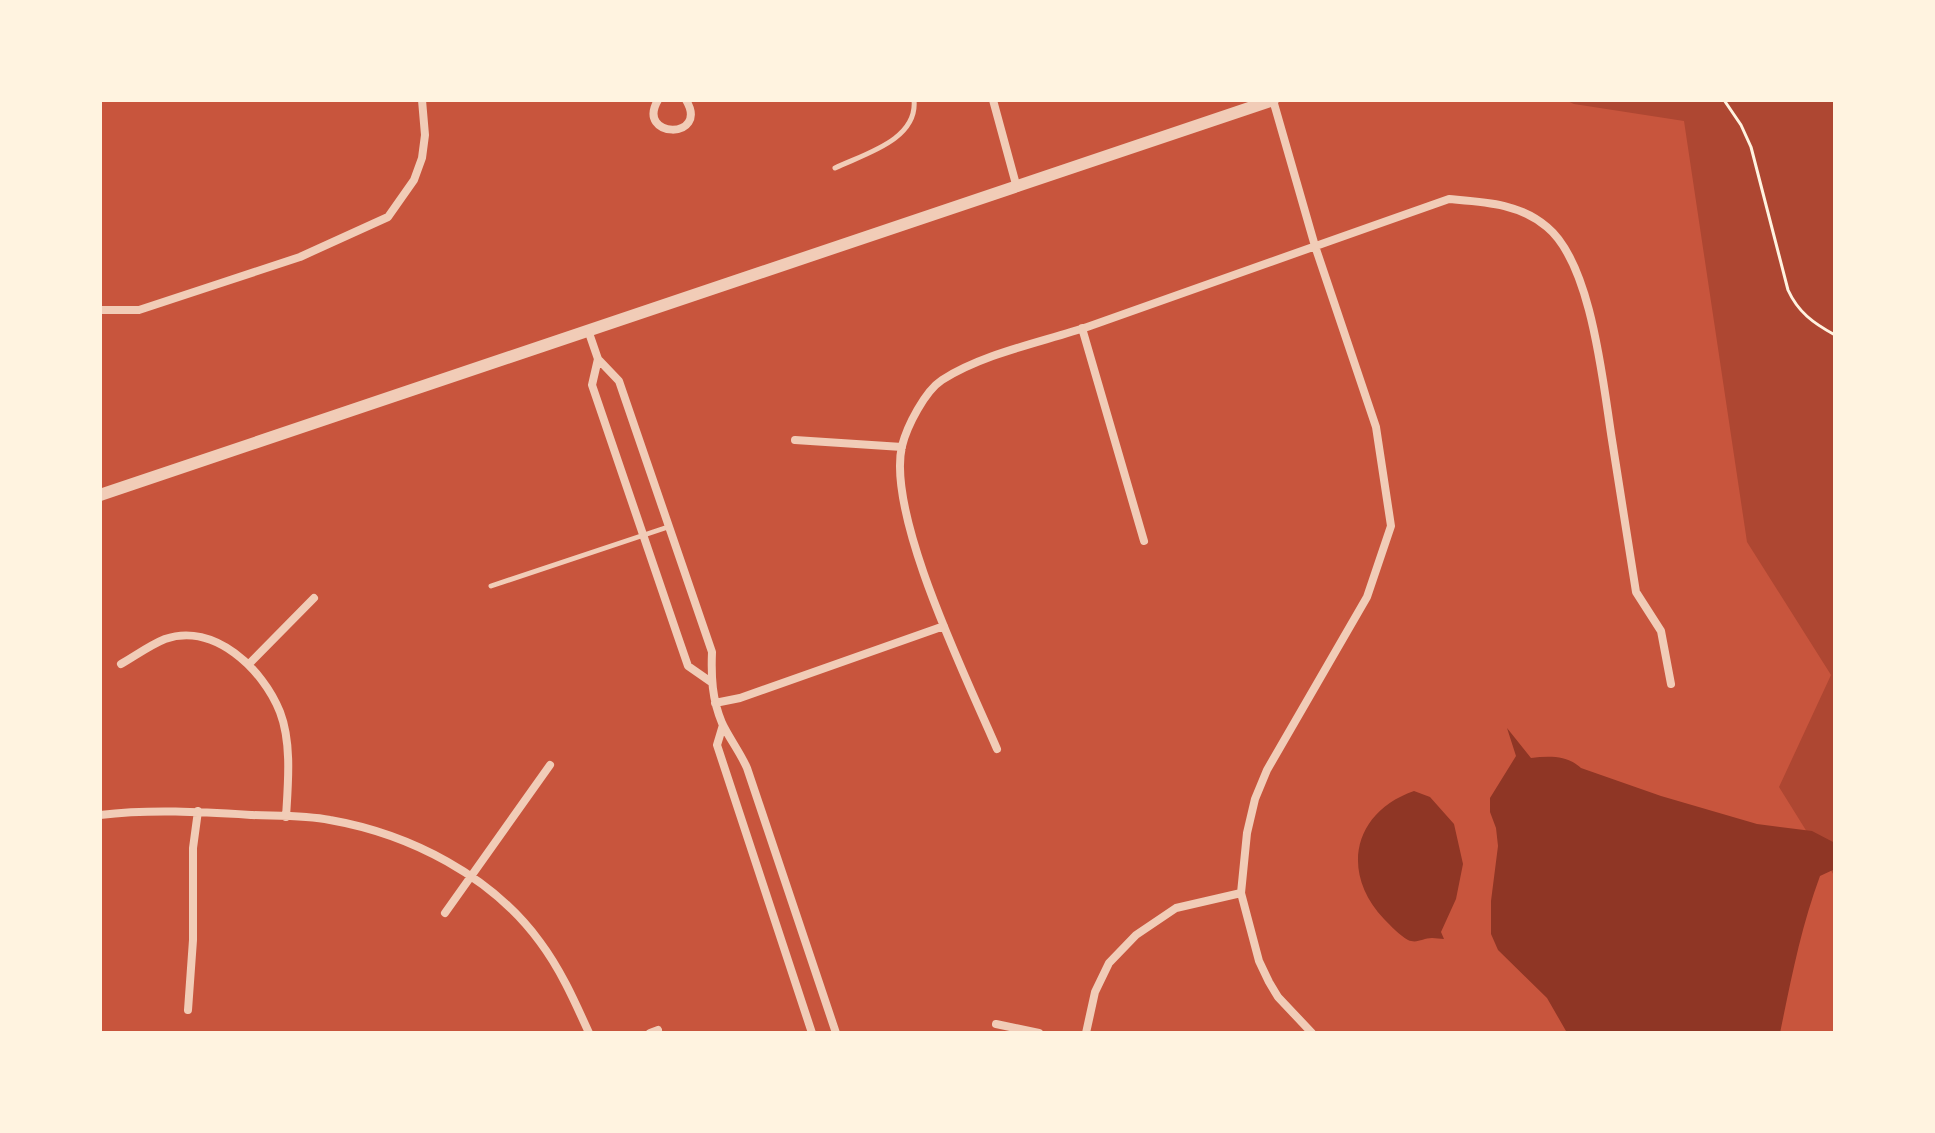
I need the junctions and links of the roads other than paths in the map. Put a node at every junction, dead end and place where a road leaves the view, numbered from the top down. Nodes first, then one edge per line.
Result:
1 (422, 100) edge
2 (658, 100) edge
3 (686, 100) edge
4 (914, 100) edge
5 (993, 100) edge
6 (1273, 100) edge
7 (835, 168) dead end
8 (1017, 188) junction
9 (1315, 246) junction
10 (100, 310) edge
11 (1082, 328) junction
12 (588, 330) junction
13 (598, 359) junction
14 (795, 440) dead end
15 (902, 447) junction
16 (100, 495) edge
17 (668, 527) junction
18 (643, 535) junction
19 (1144, 541) dead end
20 (491, 586) dead end
21 (314, 598) dead end
22 (944, 626) junction
23 (121, 664) dead end
24 (249, 664) junction
25 (711, 682) junction
26 (1671, 684) dead end
27 (715, 703) junction
28 (723, 725) junction
29 (997, 749) dead end
30 (550, 765) dead end
31 (198, 811) junction
32 (100, 815) edge
33 (286, 817) junction
34 (470, 876) junction
35 (1241, 893) junction
36 (445, 913) dead end
37 (188, 1010) dead end
38 (996, 1024) dead end
39 (589, 1033) edge
40 (812, 1033) edge
41 (836, 1033) edge
42 (1039, 1033) edge
43 (1086, 1033) edge
44 (1312, 1033) edge

1 - 10 street
2 - 3 street
4 - 7 lane
5 - 8 street
6 - 8 street
6 - 9 street
8 - 12 street
9 - 11 street
9 - 26 street
9 - 35 street
11 - 15 street
11 - 19 street
12 - 13 street
12 - 16 street
13 - 17 street
13 - 18 street
14 - 15 street
15 - 22 street
17 - 18 lane
17 - 25 street
18 - 20 lane
18 - 25 street
21 - 24 street
22 - 27 street
22 - 29 street
23 - 24 street
24 - 33 street
25 - 27 street
27 - 28 street
28 - 40 street
28 - 41 street
30 - 34 street
31 - 32 street
31 - 33 street
31 - 37 street
33 - 34 street
34 - 36 street
34 - 39 street
35 - 43 street
35 - 44 street
38 - 42 street

